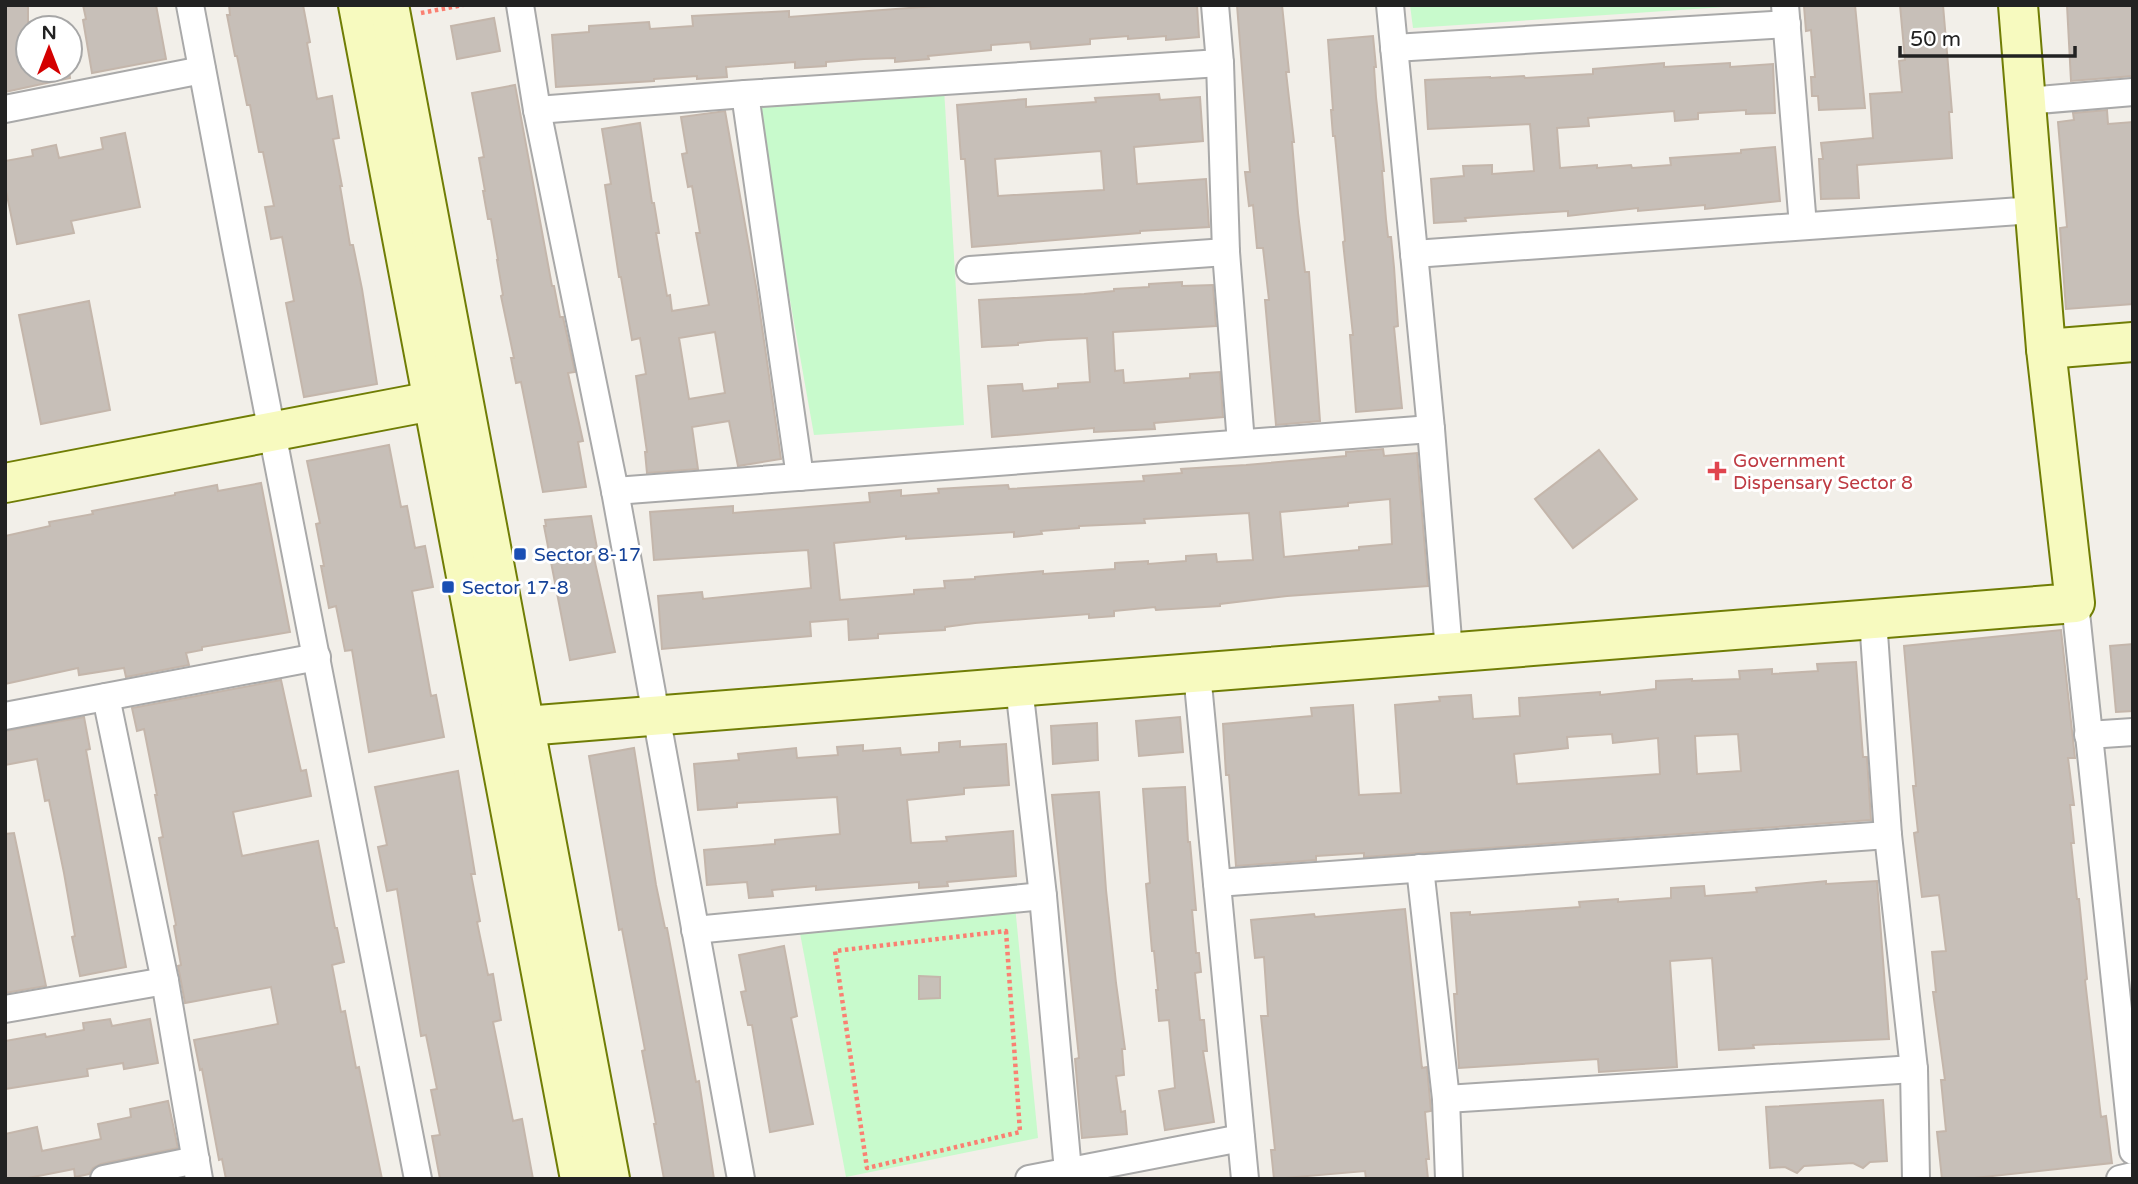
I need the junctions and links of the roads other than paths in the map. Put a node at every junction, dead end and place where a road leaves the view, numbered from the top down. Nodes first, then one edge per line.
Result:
1 (190, 5) edge
2 (358, 5) edge
3 (520, 5) edge
4 (1215, 5) edge
5 (1390, 5) edge
6 (2018, 5) edge
7 (405, 9) edge
8 (1786, 15) edge
9 (1394, 48) junction
10 (1220, 63) junction
11 (202, 70) junction
12 (2133, 92) edge
13 (744, 94) junction
14 (2027, 102) junction
15 (5, 109) edge
16 (537, 110) junction
17 (2035, 210) junction
18 (1803, 226) junction
19 (1226, 252) junction
20 (1414, 254) junction
21 (970, 270) dead end
22 (2133, 342) edge
23 (2046, 349) junction
24 (432, 401) junction
25 (1431, 429) junction
26 (270, 432) junction
27 (1241, 443) junction
28 (800, 477) junction
29 (5, 483) edge
30 (615, 491) junction
31 (2074, 603) junction
32 (1873, 618) junction
33 (1449, 652) junction
34 (317, 657) junction
35 (1197, 673) junction
36 (1019, 687) junction
37 (106, 697) junction
38 (5, 716) edge
39 (656, 716) junction
40 (525, 726) junction
41 (2133, 732) edge
42 (2088, 735) junction
43 (1888, 835) junction
44 (1420, 868) junction
45 (1217, 883) junction
46 (1043, 896) junction
47 (695, 930) junction
48 (165, 981) junction
49 (5, 1009) edge
50 (1914, 1069) junction
51 (1446, 1099) junction
52 (1241, 1138) junction
53 (2133, 1151) edge
54 (198, 1169) edge
55 (1068, 1171) junction
56 (2133, 1176) edge
57 (104, 1179) edge
58 (418, 1179) edge
59 (580, 1179) edge
60 (610, 1179) edge
61 (741, 1179) edge
62 (1029, 1179) edge
63 (1245, 1179) edge
64 (1449, 1179) edge
65 (1916, 1179) edge
66 (2120, 1179) edge

1 - 11 street
2 - 24 street
3 - 16 street
4 - 10 street
5 - 9 street
6 - 14 street
7 - 40 street
8 - 9 street
8 - 18 street
9 - 20 street
10 - 13 street
10 - 19 street
11 - 15 street
11 - 26 street
12 - 14 street
13 - 16 street
13 - 28 street
14 - 17 street
16 - 30 street
17 - 18 street
17 - 23 street
18 - 20 street
19 - 21 street
19 - 27 street
20 - 25 street
22 - 23 street
23 - 31 street
24 - 26 street
24 - 59 street
25 - 27 street
25 - 33 street
26 - 29 street
26 - 34 street
27 - 28 street
28 - 30 street
30 - 39 street
31 - 32 street
31 - 42 street
32 - 33 street
32 - 43 street
33 - 35 street
34 - 37 street
34 - 58 street
35 - 36 street
35 - 45 street
36 - 39 street
36 - 46 street
37 - 38 street
37 - 48 street
39 - 40 street
39 - 47 street
40 - 60 street
41 - 42 street
42 - 53 street
43 - 44 street
43 - 50 street
44 - 45 street
44 - 51 street
45 - 52 street
46 - 47 street
46 - 55 street
47 - 61 street
48 - 49 street
48 - 54 street
50 - 51 street
50 - 65 street
51 - 64 street
52 - 55 street
52 - 63 street
54 - 57 street
55 - 62 street
56 - 66 street

